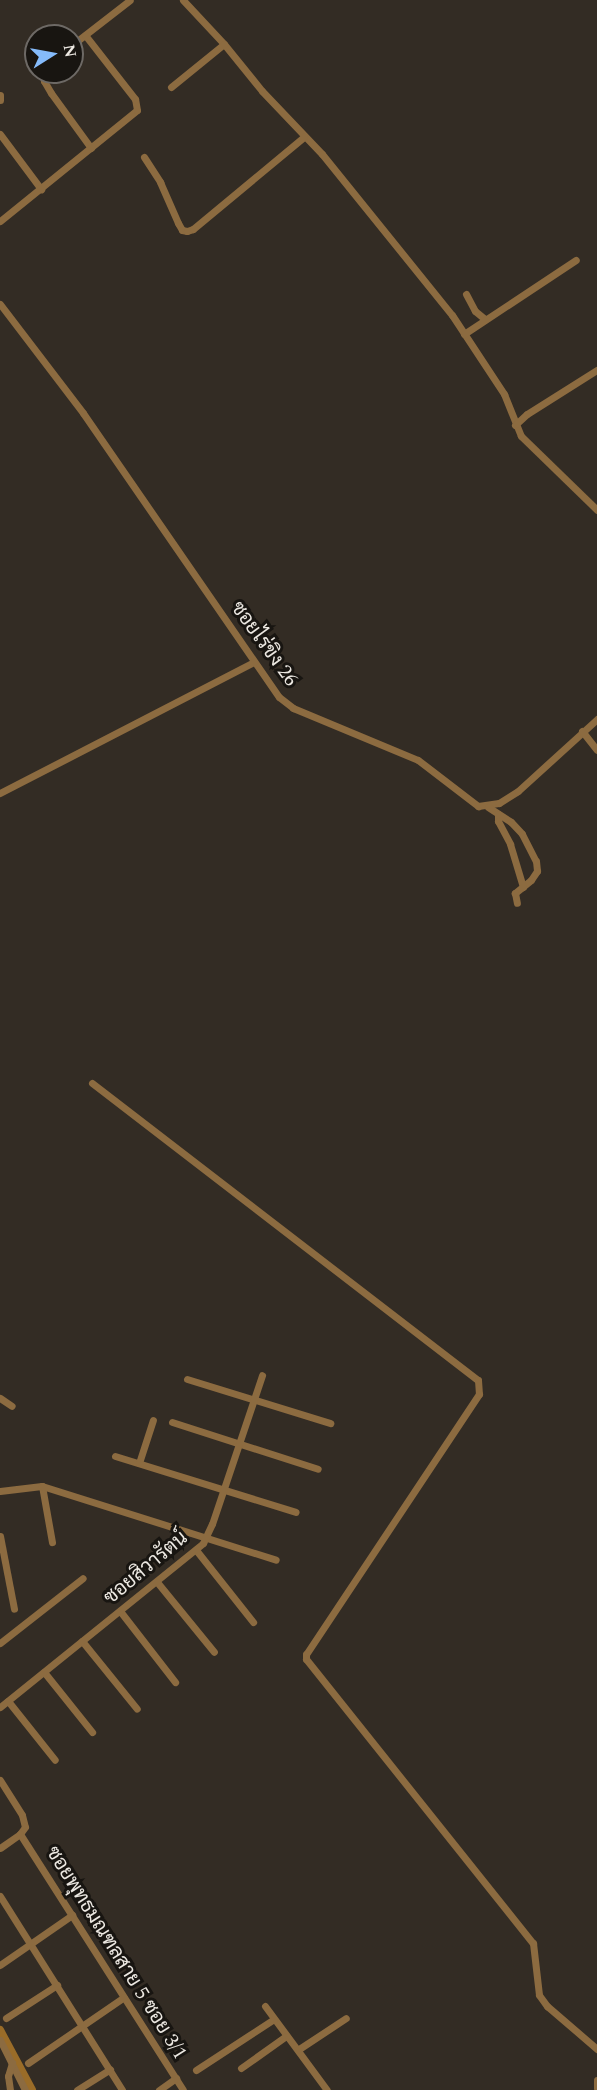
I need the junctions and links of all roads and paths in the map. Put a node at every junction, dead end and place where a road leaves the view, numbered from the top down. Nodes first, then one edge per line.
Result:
1 (130, 0) edge
2 (183, 0) edge
3 (85, 35) joint
4 (224, 44) junction
5 (46, 84) edge
6 (171, 87) dead end
7 (0, 95) edge
8 (0, 100) edge
9 (0, 134) edge
10 (304, 137) junction
11 (91, 148) junction
12 (144, 157) dead end
13 (42, 189) junction
14 (0, 221) edge
15 (576, 260) dead end
16 (466, 294) dead end
17 (0, 304) edge
18 (483, 320) junction
19 (467, 332) junction
20 (597, 370) edge
21 (517, 423) junction
22 (597, 510) edge
23 (254, 662) junction
24 (597, 719) edge
25 (582, 731) junction
26 (597, 750) edge
27 (0, 793) edge
28 (488, 807) junction
29 (498, 814) junction
30 (524, 886) junction
31 (517, 903) dead end
32 (92, 1083) dead end
33 (262, 1376) dead end
34 (187, 1379) dead end
35 (0, 1398) edge
36 (254, 1398) junction
37 (12, 1406) dead end
38 (153, 1420) dead end
39 (172, 1422) dead end
40 (330, 1423) dead end
41 (239, 1445) junction
42 (115, 1456) dead end
43 (139, 1463) junction
44 (318, 1469) dead end
45 (42, 1486) junction
46 (224, 1490) junction
47 (0, 1491) edge
48 (296, 1512) dead end
49 (0, 1536) edge
50 (205, 1538) junction
51 (52, 1542) dead end
52 (196, 1550) junction
53 (276, 1560) dead end
54 (83, 1578) dead end
55 (157, 1582) junction
56 (14, 1609) dead end
57 (120, 1611) junction
58 (253, 1622) dead end
59 (82, 1641) junction
60 (0, 1643) edge
61 (214, 1652) dead end
62 (45, 1672) junction
63 (175, 1682) dead end
64 (8, 1701) junction
65 (0, 1707) edge
66 (136, 1709) dead end
67 (92, 1732) dead end
68 (56, 1760) dead end
69 (0, 1780) edge
70 (20, 1834) junction
71 (0, 1848) edge
72 (0, 1896) edge
73 (3, 1907) edge
74 (72, 1916) junction
75 (32, 1944) junction
76 (0, 1965) edge
77 (57, 1985) junction
78 (124, 1997) junction
79 (265, 2006) dead end
80 (6, 2018) dead end
81 (346, 2018) dead end
82 (274, 2019) junction
83 (83, 2026) junction
84 (286, 2036) junction
85 (0, 2040) edge
86 (299, 2049) junction
87 (597, 2049) edge
88 (12, 2063) junction
89 (28, 2063) dead end
90 (241, 2068) dead end
91 (110, 2069) junction
92 (196, 2070) dead end
93 (176, 2078) junction
94 (597, 2080) edge
95 (0, 2083) edge
96 (10, 2086) edge
97 (597, 2088) edge
98 (25, 2090) edge
99 (77, 2090) edge
100 (122, 2090) edge
101 (159, 2090) edge
102 (183, 2090) edge
103 (327, 2090) edge

1 - 3 street
2 - 4 street
3 - 11 street
4 - 6 street
4 - 10 street
5 - 11 street
7 - 8 street
9 - 13 street
10 - 12 street
10 - 19 street
11 - 13 street
13 - 14 street
15 - 18 street
16 - 18 street
17 - 23 street, ซอยไร่ขิง 26
18 - 19 street
19 - 21 street
20 - 21 street
21 - 22 street
23 - 27 street
23 - 28 street, ซอยไร่ขิง 26
24 - 25 street
25 - 26 street
25 - 28 street
28 - 29 street, ซอยไร่ขิง 26
29 - 30 street
29 - 30 street, ซอยไร่ขิง 26
30 - 31 street
32 - 87 street
33 - 36 street, ซอยสิวารัตน์
34 - 36 street
35 - 37 street
36 - 40 street
36 - 41 street, ซอยสิวารัตน์
38 - 43 street
39 - 41 street
41 - 44 street
41 - 46 street, ซอยสิวารัตน์
42 - 43 street
43 - 46 street
45 - 47 street
45 - 50 street
45 - 51 street
46 - 48 street
46 - 50 street, ซอยสิวารัตน์
49 - 56 street
50 - 52 street, ซอยสิวารัตน์
50 - 53 street
52 - 55 street, ซอยสิวารัตน์
52 - 58 street
54 - 60 street
55 - 57 street, ซอยสิวารัตน์
55 - 61 street
57 - 59 street, ซอยสิวารัตน์
57 - 63 street
59 - 62 street, ซอยสิวารัตน์
59 - 66 street
62 - 64 street, ซอยสิวารัตน์
62 - 67 street
64 - 65 street, ซอยสิวารัตน์
64 - 68 street
69 - 70 street
70 - 71 street
70 - 74 street, ซอยพุทธมณฑลสาย 5 ซอย 3/1
72 - 73 street
73 - 75 street
74 - 75 street
74 - 78 street, ซอยพุทธมณฑลสาย 5 ซอย 3/1
75 - 76 street
75 - 77 street
77 - 80 street
77 - 83 street
78 - 83 street
78 - 93 street, ซอยพุทธมณฑลสาย 5 ซอย 3/1
79 - 82 street
81 - 86 street
82 - 84 street
82 - 92 street
83 - 89 street
83 - 91 street
84 - 86 street
84 - 90 street
85 - 88 street
86 - 103 street
88 - 96 street
88 - 98 street
91 - 99 street
91 - 100 street
93 - 101 street
93 - 102 street, ซอยพุทธมณฑลสาย 5 ซอย 3/1
94 - 97 street
95 - 96 street

